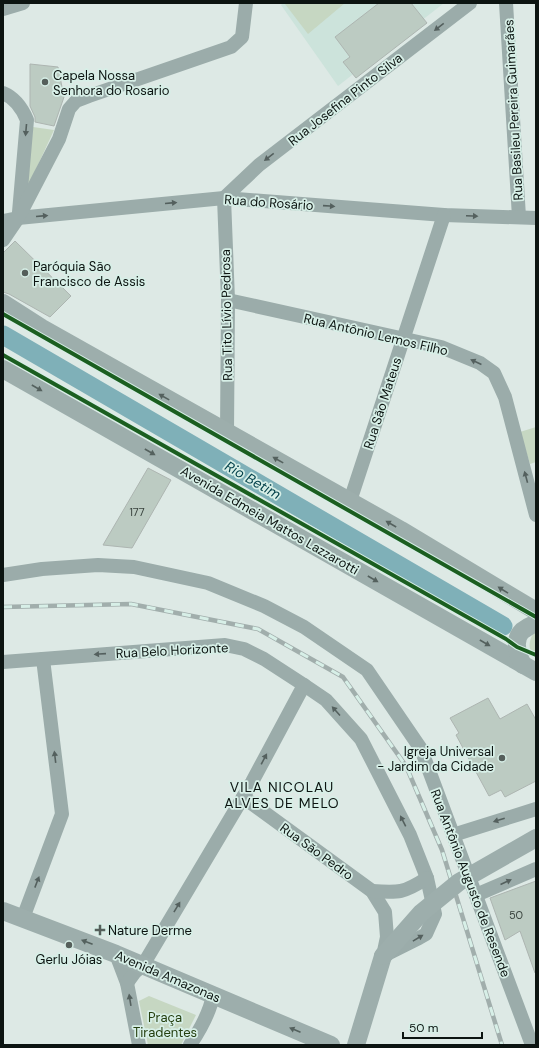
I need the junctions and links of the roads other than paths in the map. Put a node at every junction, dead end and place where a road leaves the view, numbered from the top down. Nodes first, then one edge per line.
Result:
1 (22, 3) edge
2 (246, 3) edge
3 (470, 3) edge
4 (506, 3) edge
5 (3, 9) edge
6 (7, 94) edge
7 (224, 198) junction
8 (444, 215) junction
9 (519, 217) junction
10 (18, 218) junction
11 (536, 218) edge
12 (3, 221) edge
13 (3, 240) edge
14 (228, 300) junction
15 (3, 303) edge
16 (403, 340) junction
17 (3, 369) edge
18 (227, 432) junction
19 (350, 501) junction
20 (536, 515) edge
21 (3, 575) edge
22 (536, 611) edge
23 (536, 623) edge
24 (43, 659) junction
25 (3, 662) edge
26 (529, 668) edge
27 (304, 684) junction
28 (242, 797) junction
29 (536, 809) edge
30 (453, 835) junction
31 (536, 838) edge
32 (536, 869) edge
33 (427, 878) junction
34 (372, 890) junction
35 (476, 895) junction
36 (3, 911) edge
37 (23, 918) junction
38 (116, 954) junction
39 (383, 956) junction
40 (143, 965) junction
41 (127, 983) junction
42 (213, 995) junction
43 (139, 1045) edge
44 (190, 1045) edge
45 (331, 1045) edge
46 (356, 1045) edge
47 (532, 1045) edge

1 - 5 street
2 - 10 street
3 -> 7 street, Rua Josefina Pinto Silva
4 - 9 street, Rua Basileu Pereira Guimarães
6 -> 10 street
7 -> 8 street, Rua do Rosário
10 -> 7 street, Rua do Rosário
7 - 14 street, Rua Tito Lívio Pedrosa
8 -> 9 street, Rua do Rosário
8 - 16 street, Rua São Mateus
9 - 11 street, Rua do Rosário
10 - 12 street, Rua do Rosário
10 - 13 street
14 - 16 street, Rua Antônio Lemos Filho
14 - 18 street, Rua Tito Lívio Pedrosa
18 -> 15 main road
16 - 19 street, Rua São Mateus
20 -> 16 street, Rua Antônio Lemos Filho
17 -> 26 main road, Avenida Edmeia Mattos Lazzarotti
19 -> 18 main road
22 -> 19 main road
21 - 30 street, Rua Antônio Augusto de Resende
23 - 26 main road
24 - 25 street, Rua Belo Horizonte
27 -> 24 street, Rua Belo Horizonte
37 -> 24 street
28 -> 27 street
33 -> 27 street, Rua Belo Horizonte
28 - 34 street, Rua São Pedro
40 -> 28 street
29 -> 30 street
30 - 35 street, Rua Antônio Augusto de Resende
31 - 39 main road, bridge
35 -> 32 street
33 - 34 street
39 -> 33 street, Rua Belo Horizonte
34 - 39 street, Rua São Pedro
35 - 47 street, Rua Antônio Augusto de Resende
36 - 37 main road, Avenida Amazonas
38 -> 37 main road, Avenida Amazonas
38 - 40 main road, Avenida Amazonas
38 - 41 street
39 - 46 main road
40 - 41 street
40 - 42 main road, Avenida Amazonas
43 -> 41 street
42 - 44 street
45 -> 42 main road, Avenida Amazonas

